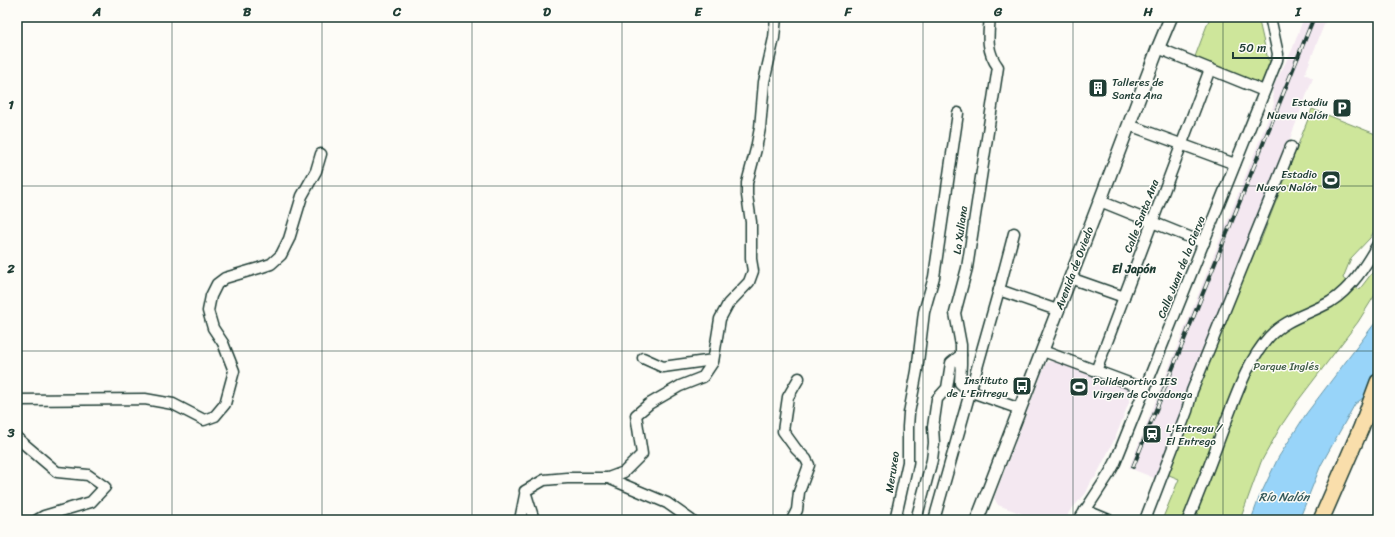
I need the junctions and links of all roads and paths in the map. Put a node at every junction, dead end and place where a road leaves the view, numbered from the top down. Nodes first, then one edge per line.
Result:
1 (776, 17) edge
2 (990, 17) edge
3 (1171, 17) edge
4 (1270, 17) edge
5 (1158, 48) junction
6 (1210, 69) junction
7 (1264, 91) junction
8 (958, 113) dead end
9 (1129, 125) junction
10 (1181, 144) junction
11 (1291, 147) dead end
12 (321, 154) dead end
13 (1235, 164) junction
14 (1100, 201) junction
15 (1152, 222) junction
16 (1014, 233) dead end
17 (1204, 243) junction
18 (1378, 244) edge
19 (1070, 278) junction
20 (999, 290) junction
21 (1124, 297) junction
22 (1057, 310) junction
23 (1043, 351) junction
24 (961, 355) junction
25 (643, 358) dead end
26 (714, 360) junction
27 (1096, 371) junction
28 (799, 378) dead end
29 (1378, 382) edge
30 (1146, 389) junction
31 (969, 391) junction
32 (17, 400) edge
33 (1020, 409) junction
34 (908, 427) joint
35 (17, 438) edge
36 (608, 478) junction
37 (525, 491) junction
38 (1081, 516) edge
39 (937, 519) edge
40 (37, 520) edge
41 (520, 520) edge
42 (534, 520) edge
43 (691, 520) edge
44 (792, 520) edge
45 (896, 520) edge
46 (916, 520) edge
47 (977, 520) edge
48 (1109, 520) edge
49 (1145, 520) edge
50 (1188, 520) edge
51 (1321, 520) edge

1 - 26 street
2 - 24 street, La Xuliana
3 - 5 street, Avenida de Oviedo
4 - 7 street, Calle Juan de la Cierva
5 - 6 street
5 - 9 street, Avenida de Oviedo
6 - 7 street
6 - 10 street, Calle Santa Ana
7 - 13 street, Calle Juan de la Cierva
8 - 34 street, La Xuliana
9 - 10 street
9 - 14 street, Avenida de Oviedo
10 - 13 street
10 - 15 street, Calle Santa Ana
11 - 49 street
12 - 32 street
13 - 17 street, Calle Juan de la Cierva
14 - 15 street
14 - 19 street, Avenida de Oviedo
15 - 17 street
15 - 21 street, Calle Santa Ana
16 - 20 street
17 - 30 street, Calle Juan de la Cierva
18 - 50 street
19 - 21 street
19 - 22 street, Avenida de Oviedo
20 - 22 street
20 - 31 street
21 - 27 street, Calle Santa Ana
22 - 23 street, Avenida de Oviedo
23 - 27 street
23 - 33 street, Avenida de Oviedo
24 - 31 street, La Xuliana
24 - 46 street
25 - 26 street
26 - 36 street
27 - 30 street
28 - 44 street
29 - 51 main road
30 - 38 street, Calle Juan de la Cierva
31 - 33 street
31 - 39 street
33 - 47 street, Avenida de Oviedo
34 - 45 street, Meruxeo
35 - 40 street
36 - 37 street
36 - 43 street
37 - 41 street
37 - 42 street
38 - 48 street

